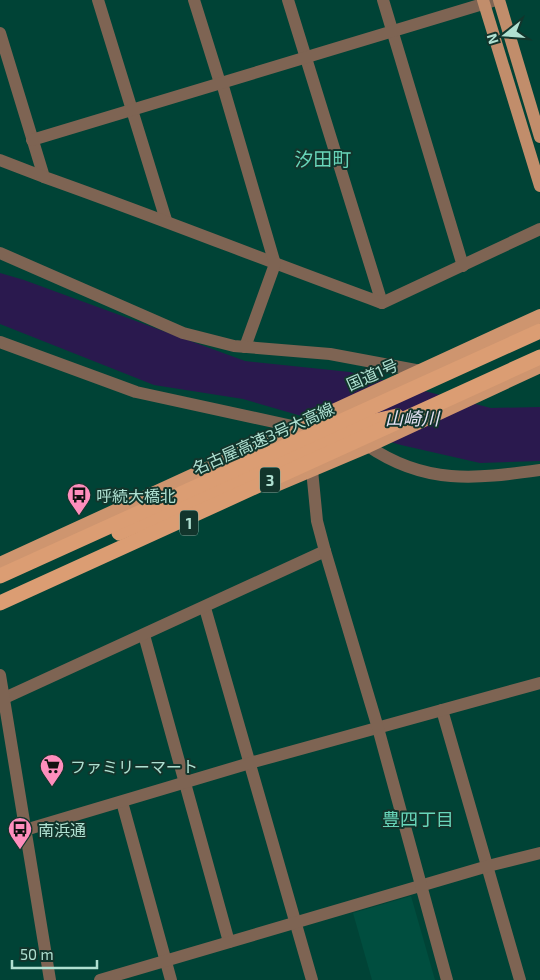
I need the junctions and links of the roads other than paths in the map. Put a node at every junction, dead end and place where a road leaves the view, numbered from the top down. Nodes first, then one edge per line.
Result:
1 (98, 0) edge
2 (194, 0) edge
3 (288, 0) edge
4 (382, 0) edge
5 (491, 1) edge
6 (392, 31) junction
7 (0, 33) edge
8 (306, 57) junction
9 (221, 83) junction
10 (132, 110) junction
11 (540, 137) edge
12 (32, 140) junction
13 (0, 160) edge
14 (44, 177) junction
15 (540, 186) edge
16 (166, 220) junction
17 (540, 229) edge
18 (0, 253) edge
19 (275, 264) junction
20 (463, 266) junction
21 (382, 303) junction
22 (540, 316) edge
23 (540, 331) edge
24 (0, 342) edge
25 (245, 347) junction
26 (540, 358) edge
27 (540, 366) edge
28 (422, 371) junction
29 (432, 407) junction
30 (302, 425) junction
31 (373, 444) junction
32 (312, 470) junction
33 (540, 470) edge
34 (325, 551) junction
35 (0, 564) edge
36 (0, 576) edge
37 (0, 587) edge
38 (0, 604) edge
39 (205, 608) junction
40 (144, 636) junction
41 (0, 675) edge
42 (540, 683) edge
43 (2, 699) edge
44 (442, 710) junction
45 (378, 728) junction
46 (250, 763) junction
47 (184, 784) junction
48 (122, 802) junction
49 (26, 830) junction
50 (540, 853) edge
51 (488, 866) junction
52 (421, 887) junction
53 (295, 923) junction
54 (229, 942) junction
55 (165, 962) junction
56 (50, 980) edge
57 (100, 980) edge
58 (171, 980) edge
59 (312, 980) edge
60 (447, 980) edge
61 (520, 980) edge

1 - 10 street
2 - 9 street
3 - 8 street
4 - 6 street
5 - 6 street
5 - 11 main road
5 - 15 main road
6 - 8 street
6 - 20 street
7 - 12 street
8 - 9 street
8 - 21 street
9 - 10 street
9 - 19 street
10 - 12 street
10 - 16 street
12 - 14 street
13 - 14 street
14 - 16 street
16 - 19 street
17 - 20 street
18 - 25 street
19 - 21 street
19 - 25 street
20 - 21 street
22 - 28 highway, 国道1号
23 - 36 highway, 名古屋高速3号大高線 / 3
24 - 30 street
25 - 28 street
26 - 29 highway, 3
27 - 31 highway, 1
28 - 30 highway, 国道1号
29 - 37 highway
29 - 38 highway, 3
30 - 35 highway, 国道1号
31 - 32 highway, 1
31 - 33 street
32 - 34 street
32 - 38 highway, 1
34 - 39 street
34 - 45 street
39 - 40 street
39 - 46 street
40 - 43 street
40 - 47 street
41 - 43 street
42 - 44 street
43 - 49 street
44 - 45 street
44 - 51 street
45 - 46 street
45 - 52 street
46 - 47 street
46 - 53 street
47 - 48 street
47 - 54 street
48 - 49 street
48 - 55 street
49 - 56 street
50 - 51 street
51 - 52 street
51 - 61 street
52 - 53 street
52 - 60 street
53 - 54 street
53 - 59 street
54 - 55 street
55 - 57 street
55 - 58 street

